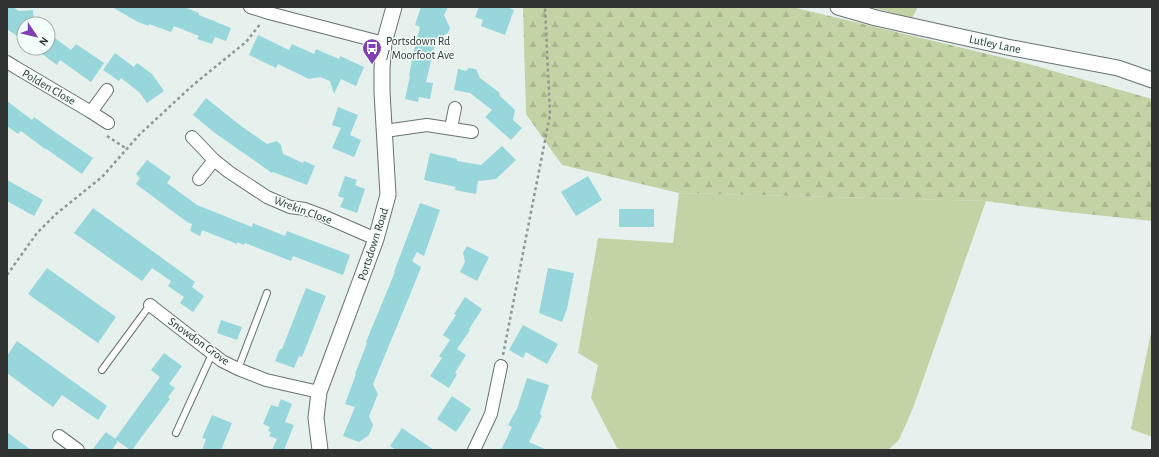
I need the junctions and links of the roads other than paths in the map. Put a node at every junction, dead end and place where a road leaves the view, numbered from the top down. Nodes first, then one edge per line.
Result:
1 (250, 7) edge
2 (394, 7) edge
3 (838, 7) edge
4 (384, 42) junction
5 (7, 62) edge
6 (1152, 80) edge
7 (107, 90) dead end
8 (455, 108) dead end
9 (91, 112) junction
10 (108, 123) dead end
11 (451, 128) junction
12 (385, 131) junction
13 (472, 132) dead end
14 (192, 137) dead end
15 (214, 160) junction
16 (198, 179) dead end
17 (376, 239) junction
18 (267, 293) dead end
19 (150, 305) joint
20 (212, 354) junction
21 (501, 366) road end
22 (238, 369) junction
23 (102, 370) dead end
24 (319, 392) junction
25 (176, 433) dead end
26 (59, 436) dead end
27 (78, 450) edge
28 (320, 450) edge
29 (474, 450) edge

1 - 4 street
2 - 4 street, Portsdown Road
3 - 6 street, Lutley Lane
4 - 12 street, Portsdown Road
5 - 9 street, Polden Close
7 - 9 street
8 - 11 street
9 - 10 street, Polden Close
11 - 12 street
11 - 13 street
12 - 17 street, Portsdown Road
14 - 15 street, Wrekin Close
15 - 16 street
15 - 17 street, Wrekin Close
17 - 24 street, Portsdown Road
18 - 22 lane
19 - 20 street, Snowdon Grove
19 - 23 lane
20 - 22 street, Snowdon Grove
20 - 25 lane
21 - 29 street
22 - 24 street, Snowdon Grove
24 - 28 street, Portsdown Road
26 - 27 street

